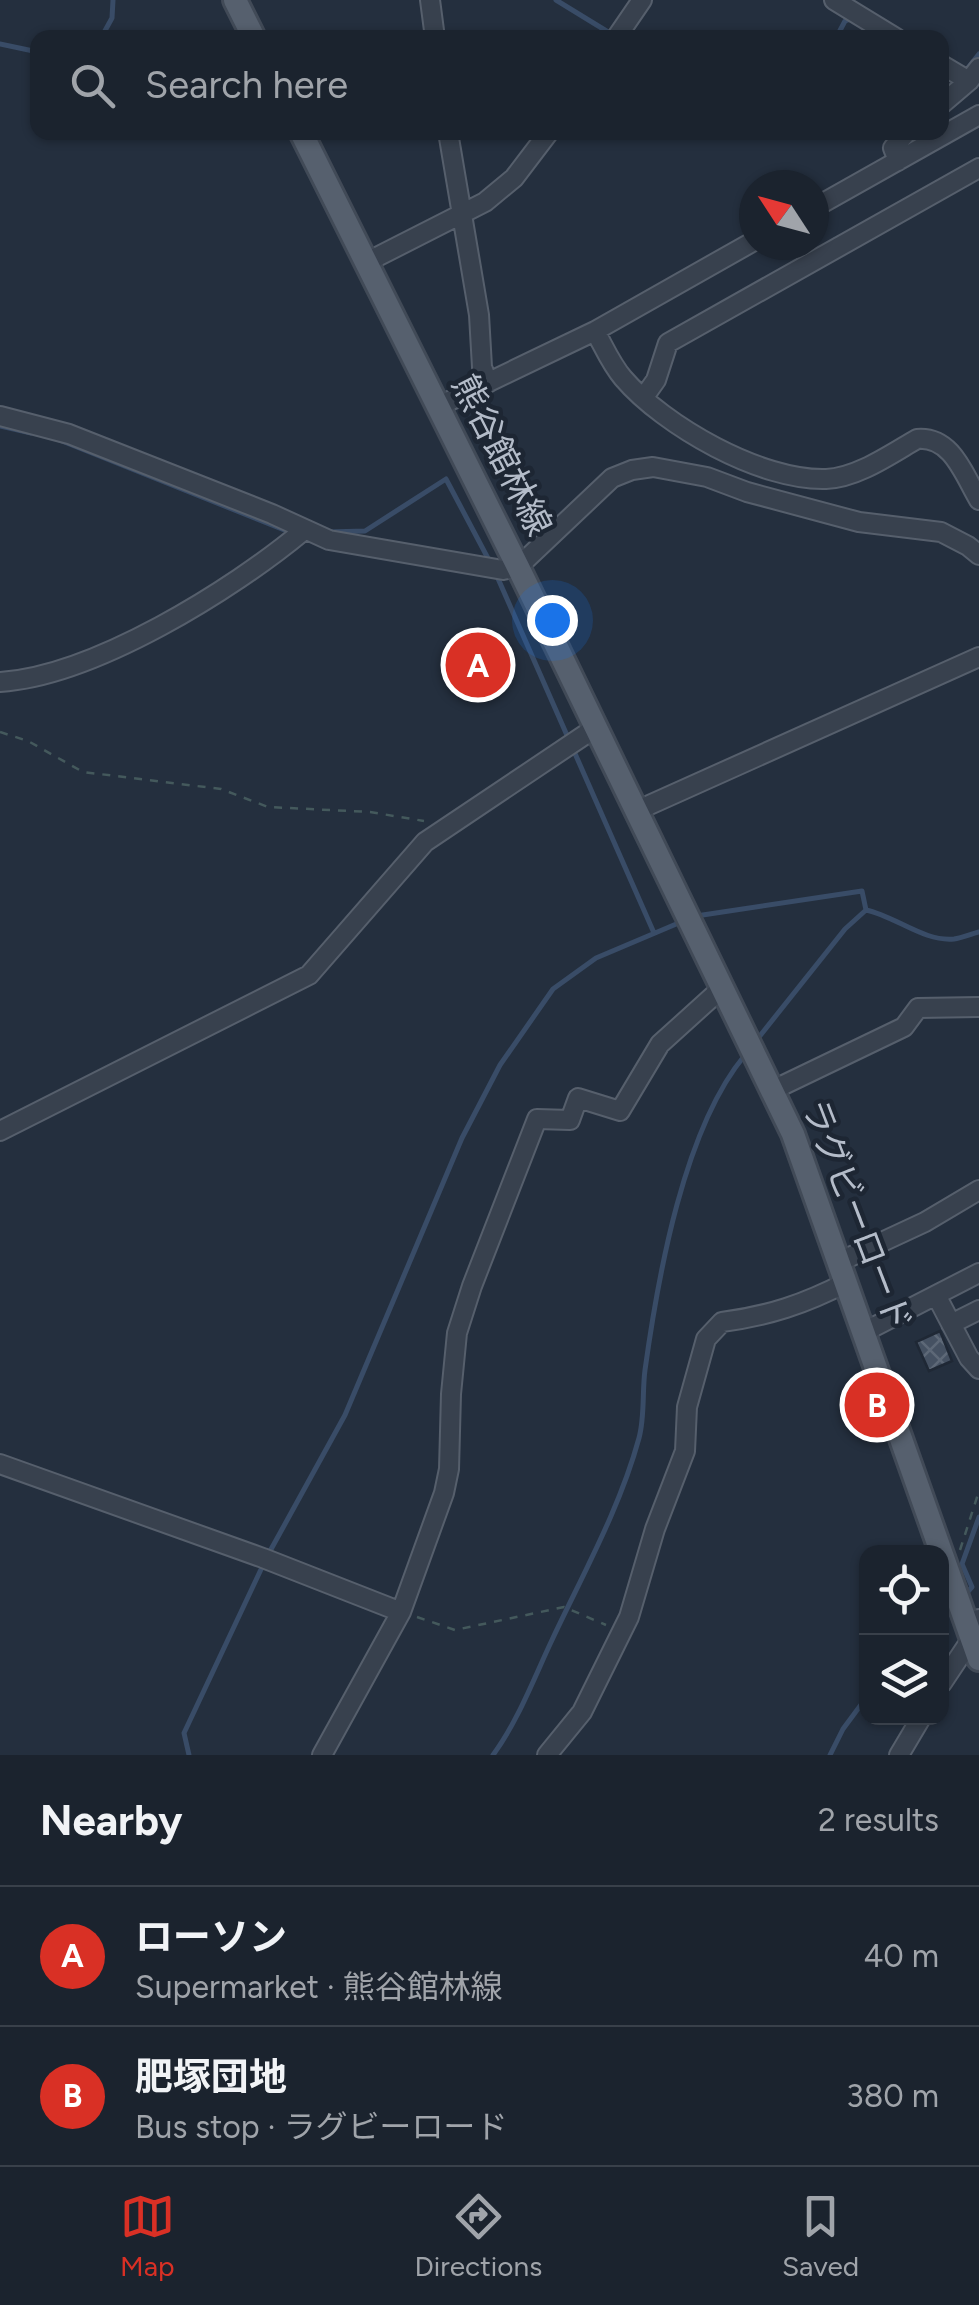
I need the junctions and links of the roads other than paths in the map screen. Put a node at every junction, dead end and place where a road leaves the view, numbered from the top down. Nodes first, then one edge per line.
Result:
1 (236, 0) edge
2 (430, 0) edge
3 (642, 0) edge
4 (834, 0) edge
5 (250, 30) edge
6 (434, 30) edge
7 (621, 30) edge
8 (883, 30) edge
9 (949, 66) edge
10 (974, 75) edge
11 (949, 98) edge
12 (979, 114) edge
13 (949, 131) edge
14 (304, 140) edge
15 (449, 140) edge
16 (544, 140) edge
17 (900, 140) edge
18 (934, 140) edge
19 (898, 161) junction
20 (979, 168) edge
21 (829, 200) edge
22 (460, 214) junction
23 (739, 250) edge
24 (364, 262) junction
25 (595, 332) junction
26 (488, 383) junction
27 (644, 397) junction
28 (438, 406) junction
29 (0, 416) edge
30 (979, 500) edge
31 (303, 531) junction
32 (979, 556) edge
33 (518, 566) junction
34 (979, 656) edge
35 (0, 682) edge
36 (587, 734) junction
37 (636, 811) junction
38 (722, 988) junction
39 (979, 1007) edge
40 (772, 1090) junction
41 (0, 1131) edge
42 (979, 1190) edge
43 (843, 1272) junction
44 (979, 1274) edge
45 (936, 1295) junction
46 (979, 1310) edge
47 (952, 1324) junction
48 (864, 1332) junction
49 (979, 1368) edge
50 (0, 1464) edge
51 (401, 1612) junction
52 (970, 1624) edge
53 (949, 1668) edge
54 (917, 1725) edge
55 (322, 1755) edge
56 (547, 1755) edge
57 (899, 1755) edge

1 - 5 main road
2 - 6 street
3 - 7 street
4 - 8 street
9 - 10 street
10 - 11 street
12 - 13 street
14 - 24 main road, 熊谷館林線
15 - 22 street
16 - 22 street
17 - 19 street
18 - 19 street
19 - 21 street
20 - 27 street
22 - 24 street
22 - 26 street
23 - 25 street
24 - 28 main road, 熊谷館林線
25 - 26 street
25 - 27 street
26 - 28 street
27 - 30 street
28 - 33 main road, 熊谷館林線
29 - 31 street
31 - 33 street
31 - 35 street
32 - 33 street
33 - 36 main road, 熊谷館林線
34 - 37 street
36 - 37 main road, 熊谷館林線
36 - 41 street
37 - 38 main road, ラグビーロード
38 - 40 main road, ラグビーロード
38 - 51 street
39 - 40 street
40 - 43 main road, ラグビーロード
42 - 43 street
43 - 48 main road, ラグビーロード
43 - 56 street
44 - 45 street
45 - 47 street
45 - 48 street
46 - 47 street
47 - 49 street
48 - 52 main road, ラグビーロード
50 - 51 street
51 - 55 street
52 - 53 street
54 - 57 street

